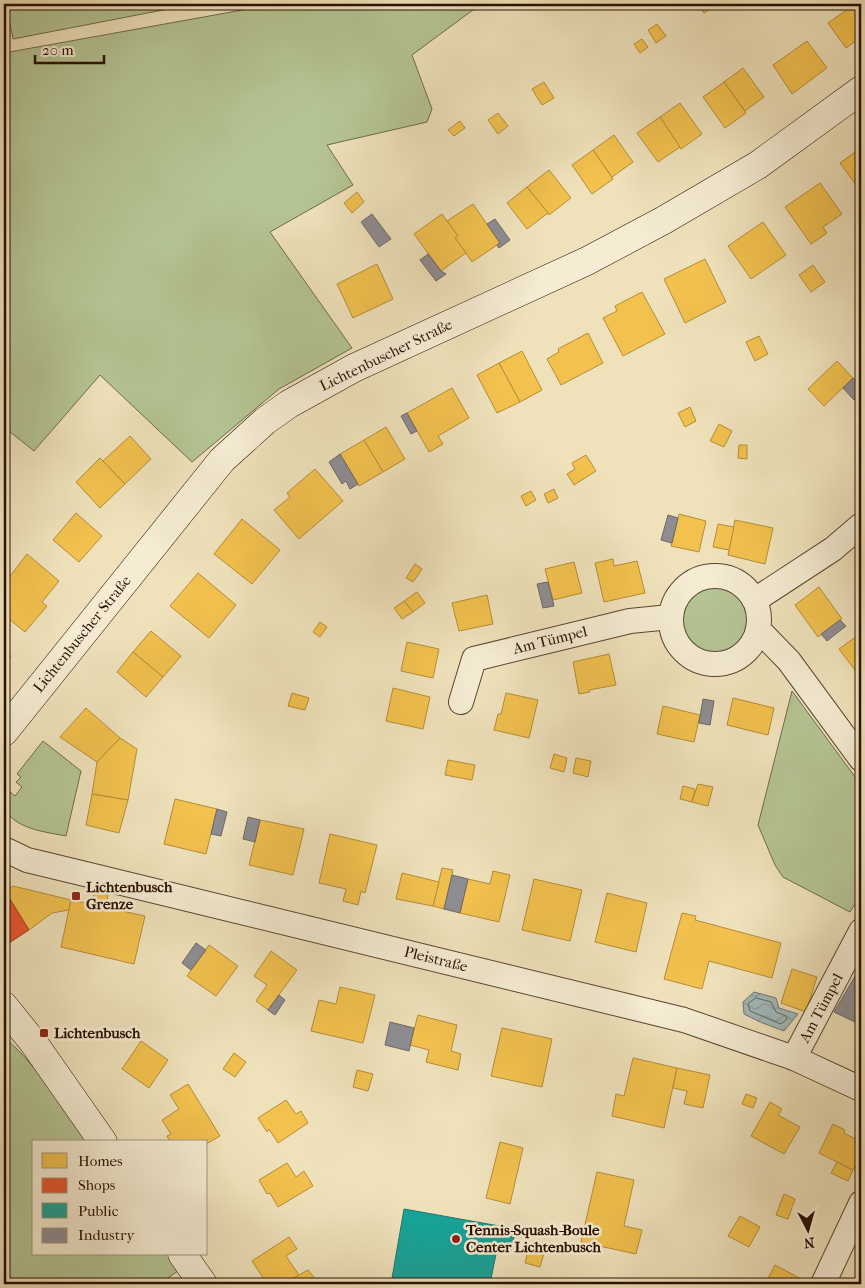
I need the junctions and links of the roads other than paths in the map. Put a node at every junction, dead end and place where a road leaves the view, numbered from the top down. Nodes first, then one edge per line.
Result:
1 (861, 90) edge
2 (861, 524) edge
3 (755, 600) junction
4 (670, 616) junction
5 (758, 629) junction
6 (461, 702) dead end
7 (4, 732) edge
8 (861, 759) edge
9 (4, 849) edge
10 (861, 931) edge
11 (4, 1006) edge
12 (794, 1058) junction
13 (861, 1089) edge
14 (102, 1140) edge
15 (861, 1203) edge
16 (183, 1256) edge
17 (203, 1284) edge
18 (823, 1284) edge

1 - 7 street, Lichtenbuscher Straße
2 - 3 street
3 - 4 street
3 - 5 street
4 - 5 street
4 - 6 street, Am Tümpel
5 - 8 street
9 - 12 street, Pleistraße
10 - 12 street, Am Tümpel
11 - 14 street
12 - 13 street, Pleistraße
15 - 18 street
16 - 17 street

